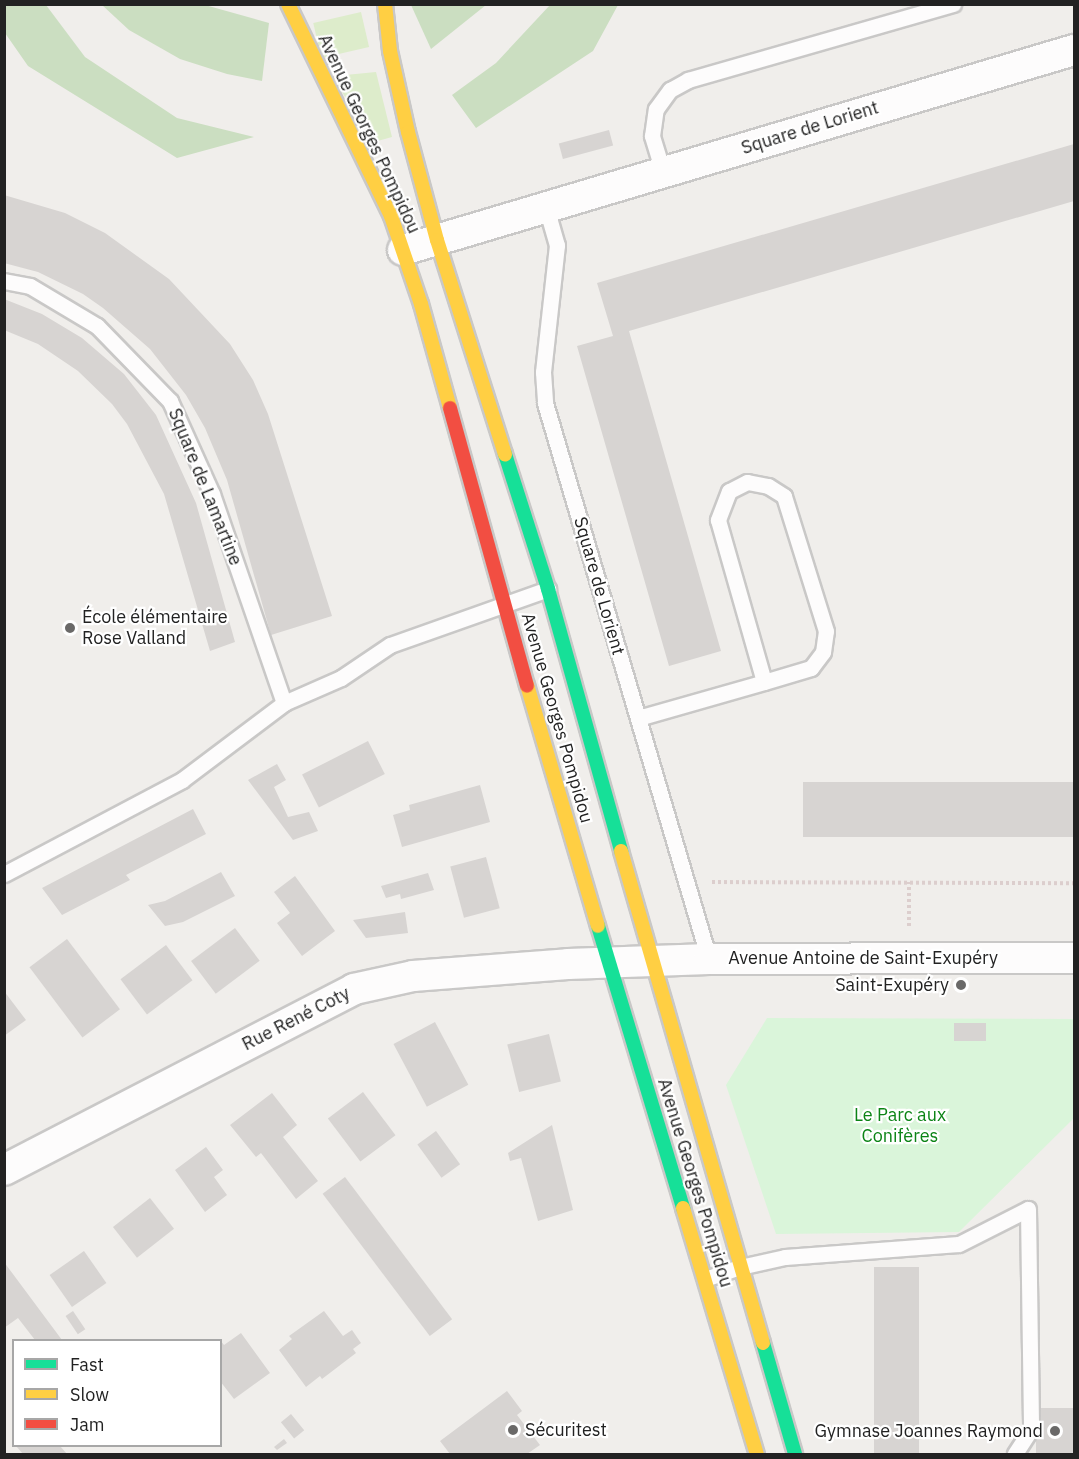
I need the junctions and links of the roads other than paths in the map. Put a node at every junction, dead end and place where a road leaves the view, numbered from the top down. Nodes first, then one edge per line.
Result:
1 (288, 4) edge
2 (385, 4) edge
3 (953, 4) edge
4 (1074, 50) edge
5 (663, 172) junction
6 (546, 207) junction
7 (437, 240) junction
8 (403, 250) junction
9 (4, 281) edge
10 (548, 589) junction
11 (506, 605) junction
12 (764, 682) junction
13 (284, 703) junction
14 (535, 715) junction
15 (638, 718) junction
16 (560, 735) dead end
17 (4, 874) edge
18 (622, 911) dead end
19 (1074, 958) edge
20 (709, 959) junction
21 (610, 962) junction
22 (651, 962) junction
23 (4, 1170) edge
24 (740, 1267) junction
25 (705, 1279) junction
26 (757, 1455) edge
27 (795, 1455) edge
28 (1015, 1455) edge

1 - 8 main road, Avenue Georges Pompidou
2 - 7 main road, Avenue Georges Pompidou
3 - 5 lane
4 - 5 street, Square de Lorient
5 - 6 street, Square de Lorient
6 - 7 street, Square de Lorient
6 - 15 lane, Square de Lorient
7 - 8 street, Square de Lorient
7 - 10 main road, Avenue Georges Pompidou
8 - 11 main road, Avenue Georges Pompidou
9 - 13 lane, Square de Lamartine
10 - 11 lane
10 - 22 main road, Avenue Georges Pompidou
11 - 13 lane
11 - 14 main road, Avenue Georges Pompidou
12 - 12 lane
12 - 15 lane
13 - 17 lane
14 - 16 main road
14 - 21 main road, Avenue Georges Pompidou
15 - 20 lane, Square de Lorient
18 - 22 main road
19 - 20 street, Avenue Antoine de Saint-Exupéry
20 - 22 street, Avenue Antoine de Saint-Exupéry
21 - 22 street, Rue René Coty
21 - 23 street, Rue René Coty
21 - 25 main road, Avenue Georges Pompidou
22 - 24 main road, Avenue Georges Pompidou
24 - 25 lane
24 - 27 main road, Avenue Georges Pompidou
24 - 28 lane
25 - 26 main road, Avenue Georges Pompidou

